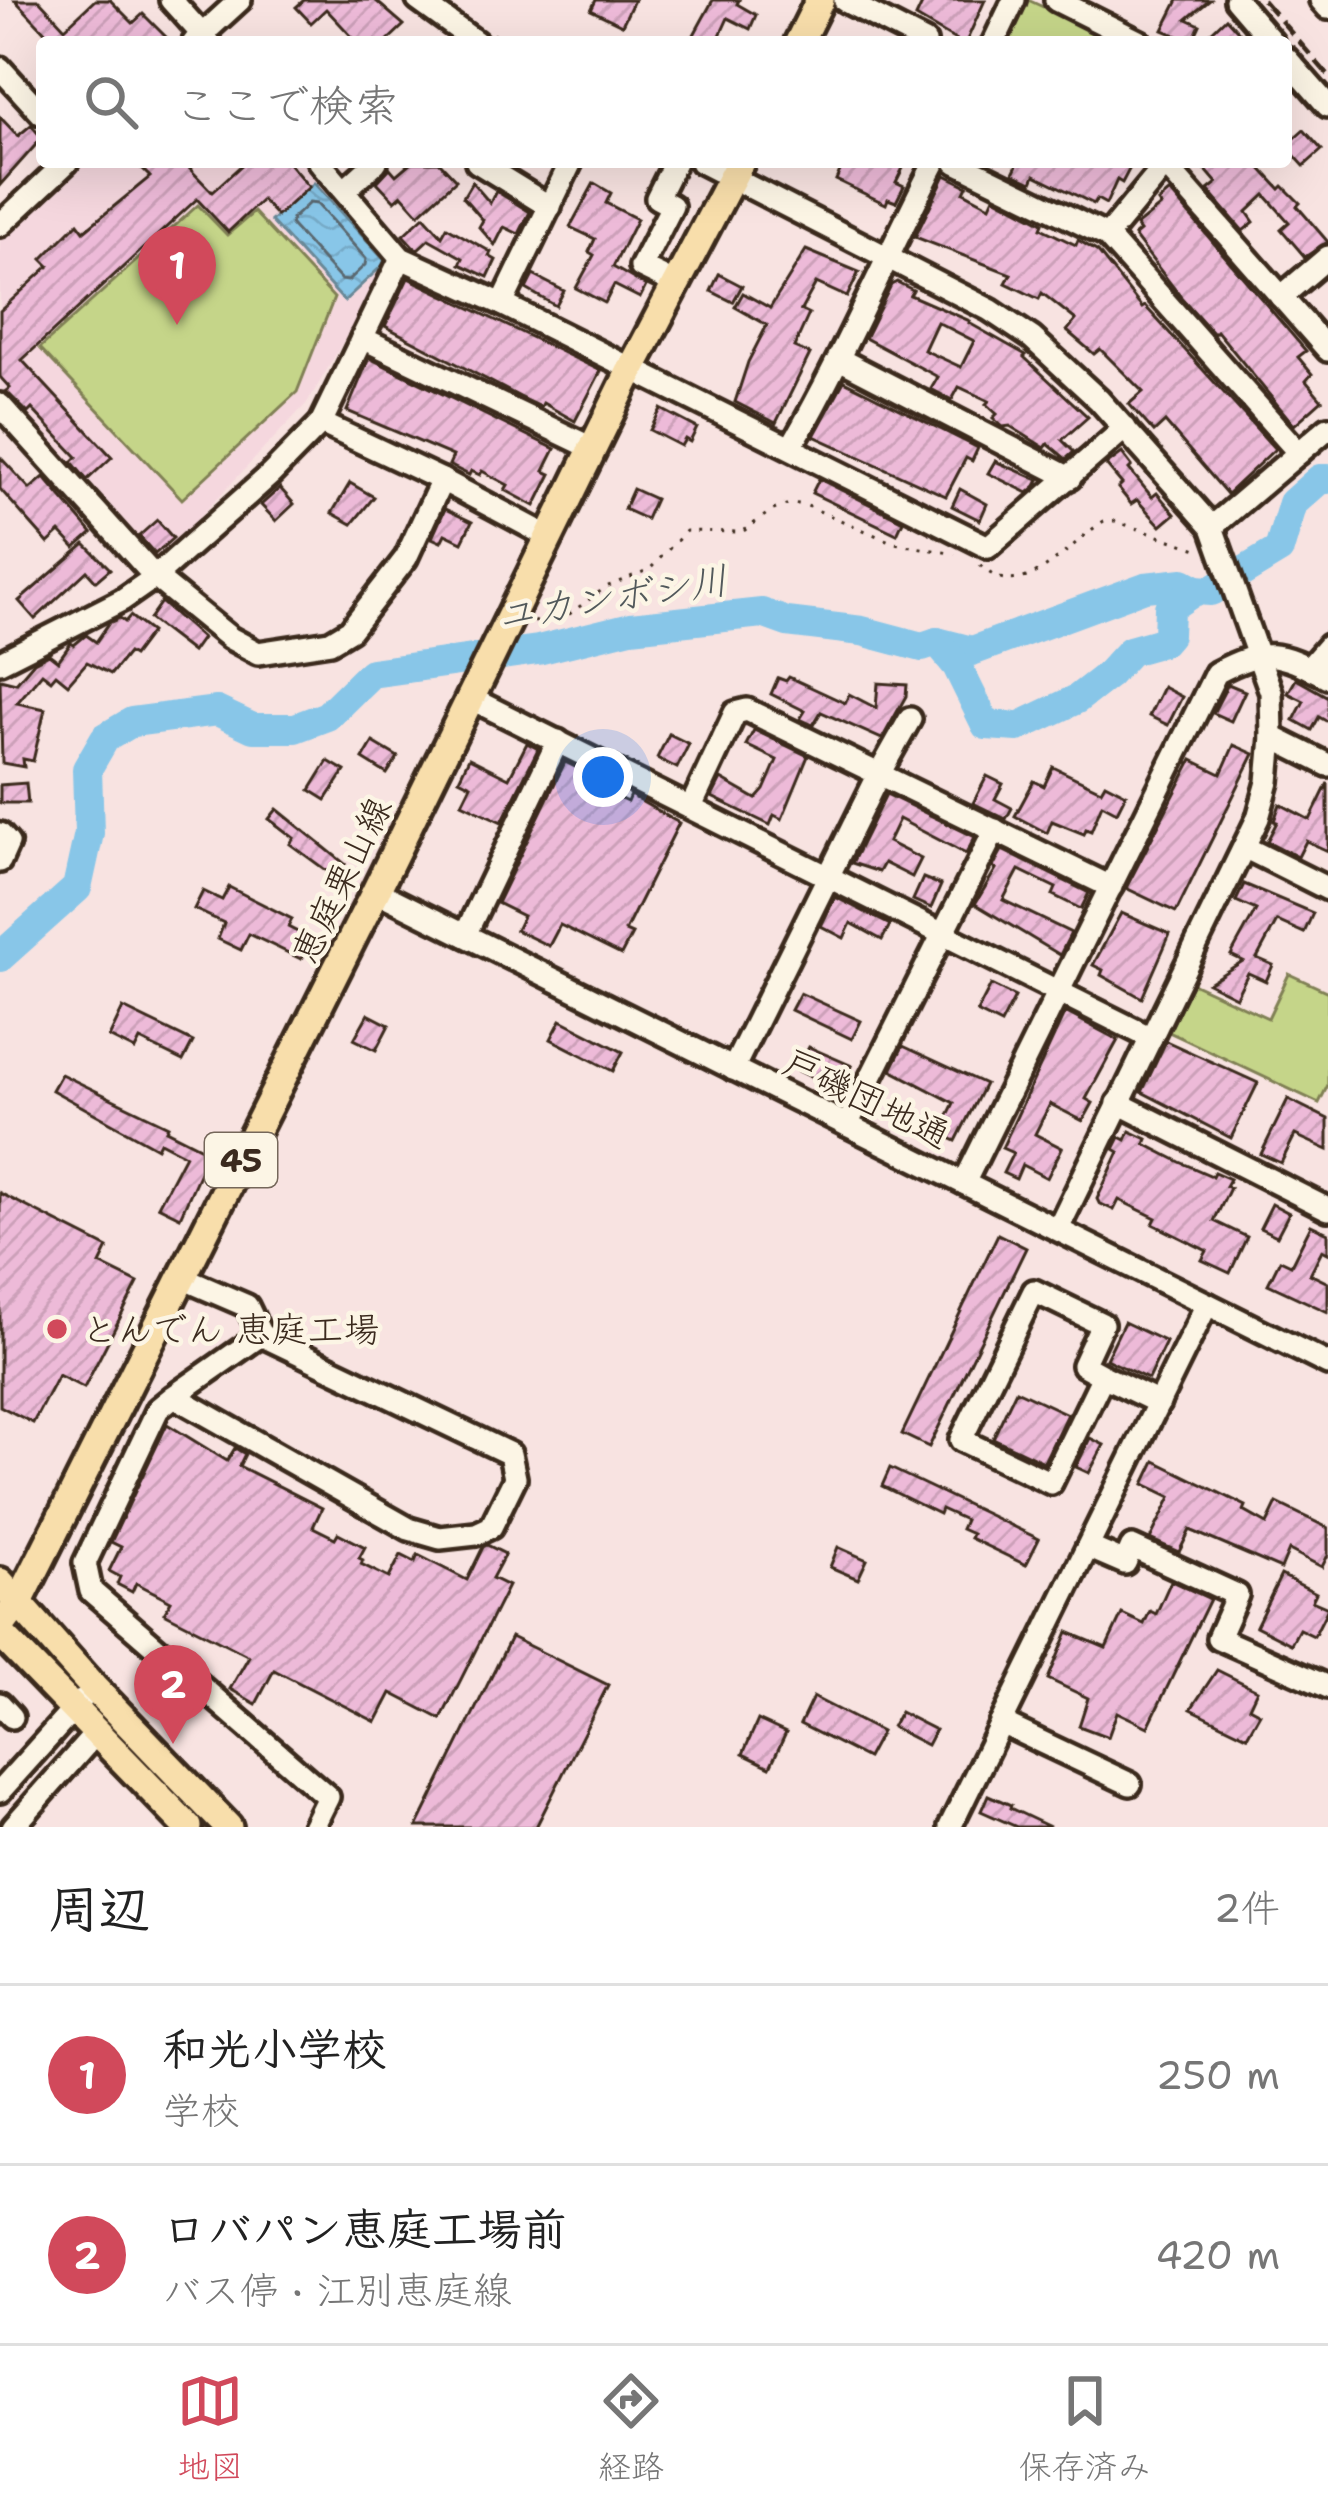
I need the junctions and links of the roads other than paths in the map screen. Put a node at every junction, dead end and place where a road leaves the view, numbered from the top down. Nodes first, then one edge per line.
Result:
1 (171, 0) edge
2 (240, 0) edge
3 (820, 0) edge
4 (1014, 0) edge
5 (1056, 0) edge
6 (1236, 0) edge
7 (1321, 0) edge
8 (421, 1) edge
9 (845, 1) edge
10 (1328, 8) edge
11 (200, 36) edge
12 (205, 36) edge
13 (468, 36) edge
14 (802, 36) edge
15 (914, 36) edge
16 (997, 36) edge
17 (1129, 36) edge
18 (1267, 36) edge
19 (1292, 65) edge
20 (0, 68) edge
21 (1328, 106) edge
22 (36, 107) edge
23 (61, 168) edge
24 (325, 168) edge
25 (369, 168) edge
26 (487, 168) edge
27 (569, 168) edge
28 (672, 168) edge
29 (932, 168) edge
30 (968, 168) edge
31 (1162, 168) edge
32 (1170, 168) edge
33 (736, 170) edge
34 (345, 190) junction
35 (672, 206) junction
36 (550, 207) junction
37 (707, 224) junction
38 (0, 225) edge
39 (658, 232) junction
40 (1107, 236) junction
41 (694, 250) junction
42 (887, 256) junction
43 (1328, 257) edge
44 (401, 258) junction
45 (676, 284) junction
46 (1281, 297) junction
47 (502, 304) junction
48 (362, 338) junction
49 (1328, 350) edge
50 (841, 360) junction
51 (632, 368) junction
52 (0, 405) edge
53 (320, 423) junction
54 (1125, 428) junction
55 (1328, 428) edge
56 (791, 447) junction
57 (594, 448) junction
58 (1299, 452) junction
59 (1070, 478) junction
60 (442, 480) junction
61 (551, 538) junction
62 (1214, 543) junction
63 (155, 577) junction
64 (1328, 646) edge
65 (1260, 654) junction
66 (0, 662) edge
67 (1318, 673) edge
68 (473, 693) junction
69 (910, 719) dead end
70 (1272, 737) junction
71 (558, 741) junction
72 (1328, 765) edge
73 (878, 774) junction
74 (691, 807) junction
75 (995, 830) junction
76 (0, 834) edge
77 (1246, 848) junction
78 (0, 861) edge
79 (827, 878) junction
80 (1111, 887) junction
81 (1328, 890) edge
82 (376, 891) junction
83 (944, 934) junction
84 (465, 935) junction
85 (1060, 994) junction
86 (1151, 1038) junction
87 (734, 1070) junction
88 (1118, 1103) junction
89 (848, 1125) junction
90 (964, 1183) junction
91 (1328, 1209) edge
92 (1058, 1228) junction
93 (182, 1278) junction
94 (1207, 1304) junction
95 (261, 1335) junction
96 (1328, 1364) edge
97 (1103, 1376) junction
98 (174, 1396) junction
99 (1159, 1402) junction
100 (1088, 1546) junction
101 (10, 1592) edge
102 (0, 1630) edge
103 (1328, 1687) edge
104 (84, 1698) junction
105 (1001, 1723) junction
106 (98, 1732) junction
107 (1130, 1784) dead end
108 (0, 1791) edge
109 (13, 1827) edge
110 (188, 1827) edge
111 (228, 1827) edge
112 (313, 1827) edge
113 (950, 1827) edge

1 - 11 street
2 - 12 street
3 - 14 main road
4 - 16 street
5 - 17 street
6 - 18 street
7 - 10 street
8 - 13 street
9 - 15 street
19 - 21 street
20 - 22 street
23 - 38 street
24 - 34 street
25 - 34 street
26 - 36 street
27 - 36 street
28 - 35 street
29 - 42 street
30 - 40 street
31 - 40 street
32 - 46 street
33 - 37 main road, 恵庭栗山線 / 45
33 - 42 street
34 - 44 street
35 - 37 street
35 - 39 street
36 - 47 street
37 - 41 main road, 恵庭栗山線 / 45
39 - 41 street
39 - 45 street
40 - 58 street
41 - 45 main road, 恵庭栗山線 / 45
42 - 50 street
42 - 54 street
43 - 46 street
44 - 47 street
44 - 48 street
45 - 51 main road, 恵庭栗山線 / 45
46 - 49 street
47 - 51 street
48 - 53 street
48 - 57 street
50 - 56 street
50 - 59 street
51 - 56 street
51 - 57 main road, 恵庭栗山線 / 45
52 - 63 street
53 - 60 street
53 - 63 street
54 - 59 street
54 - 62 street
55 - 58 street
56 - 59 street
57 - 61 main road, 恵庭栗山線 / 45
58 - 62 street
60 - 61 street
60 - 63 street
61 - 68 main road, 恵庭栗山線 / 45
62 - 65 street
63 - 66 street
64 - 67 street
65 - 67 street
65 - 70 street
65 - 80 street
68 - 71 street
68 - 82 main road, 恵庭栗山線 / 45
69 - 73 street
70 - 72 street
70 - 77 street
71 - 74 street
71 - 84 street
73 - 74 street
73 - 75 street
73 - 79 street
74 - 79 street
75 - 80 street
75 - 83 street
76 - 78 street
77 - 81 street
77 - 86 street
79 - 83 street
79 - 87 street
80 - 85 street
82 - 84 street, 戸磯団地通
82 - 93 main road, 恵庭栗山線 / 45
83 - 85 street
83 - 89 street
84 - 87 street, 戸磯団地通
85 - 86 street
85 - 90 street
86 - 88 street
87 - 89 street, 戸磯団地通
88 - 91 street
88 - 92 street
89 - 90 street, 戸磯団地通
90 - 92 street, 戸磯団地通
92 - 94 street, 戸磯団地通
93 - 95 street
93 - 101 main road, 恵庭栗山線 / 45
94 - 96 street, 戸磯団地通
94 - 99 street
95 - 98 street
95 - 98 street
97 - 97 street
97 - 99 street
98 - 112 street
99 - 100 street
100 - 103 street
100 - 105 street
101 - 102 main road, 恵庭栗山線 / 45
101 - 104 main road
102 - 104 main road
104 - 106 main road
104 - 108 street
104 - 111 main road
105 - 107 street
105 - 113 street
106 - 109 street
106 - 110 main road

